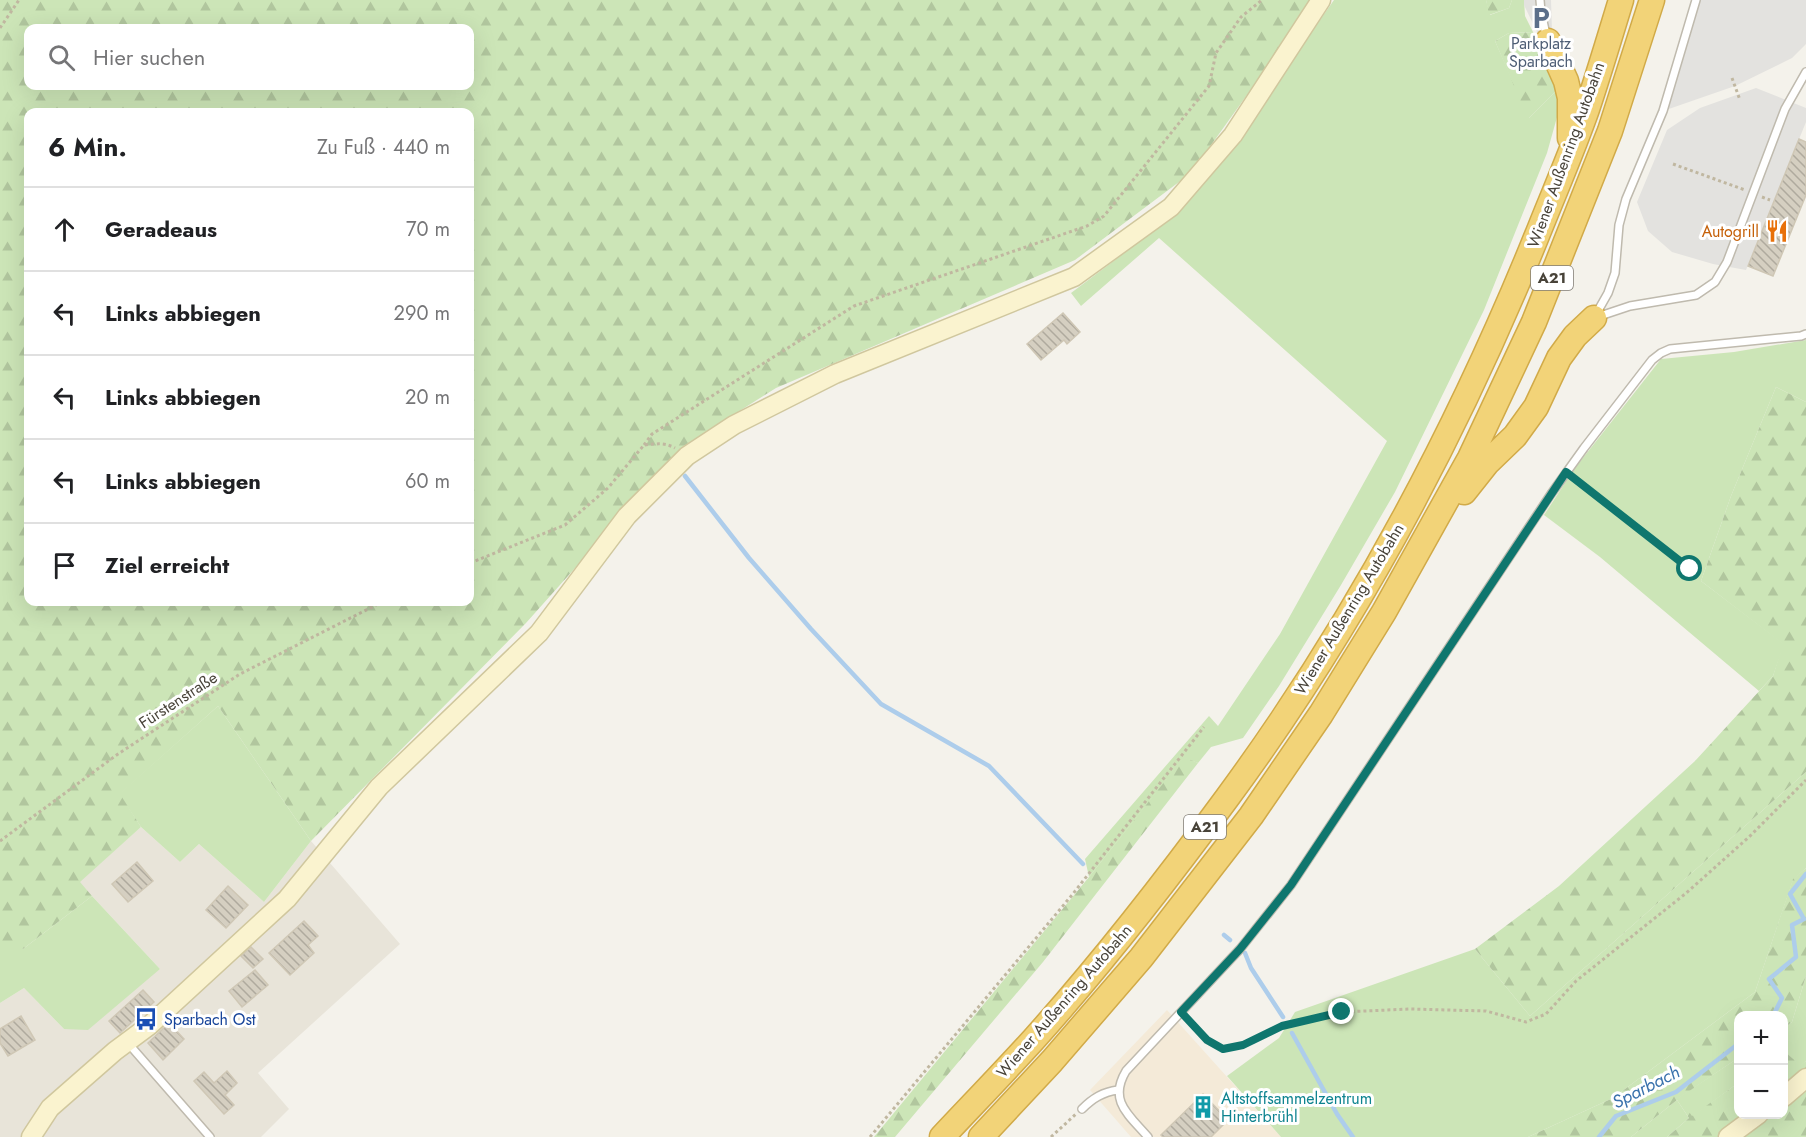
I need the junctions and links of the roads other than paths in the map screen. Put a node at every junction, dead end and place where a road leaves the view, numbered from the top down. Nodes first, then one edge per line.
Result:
1 (1322, 0) edge
2 (1540, 0) edge
3 (1621, 0) edge
4 (1652, 0) edge
5 (1696, 0) edge
6 (1548, 41) joint
7 (1806, 72) edge
8 (1570, 155) junction
9 (1594, 318) junction
10 (1806, 334) edge
11 (1424, 544) junction
12 (127, 1042) junction
13 (1806, 1078) edge
14 (1118, 1090) junction
15 (1788, 1094) edge
16 (1082, 1109) road end
17 (1752, 1119) edge
18 (31, 1137) edge
19 (210, 1137) edge
20 (942, 1137) edge
21 (981, 1137) edge
22 (1148, 1137) edge
23 (1728, 1137) edge

1 - 12 street
2 - 6 lane
3 - 8 highway, Wiener Außenring Autobahn / A21
4 - 11 highway, Wiener Außenring Autobahn / A21
5 - 9 lane
6 - 8 highway
7 - 9 lane
8 - 20 highway, Wiener Außenring Autobahn / A21
9 - 11 highway
10 - 14 lane
11 - 21 highway, Wiener Außenring Autobahn / A21
12 - 18 street
12 - 19 lane
13 - 15 street
14 - 16 lane
14 - 22 lane
17 - 23 street

